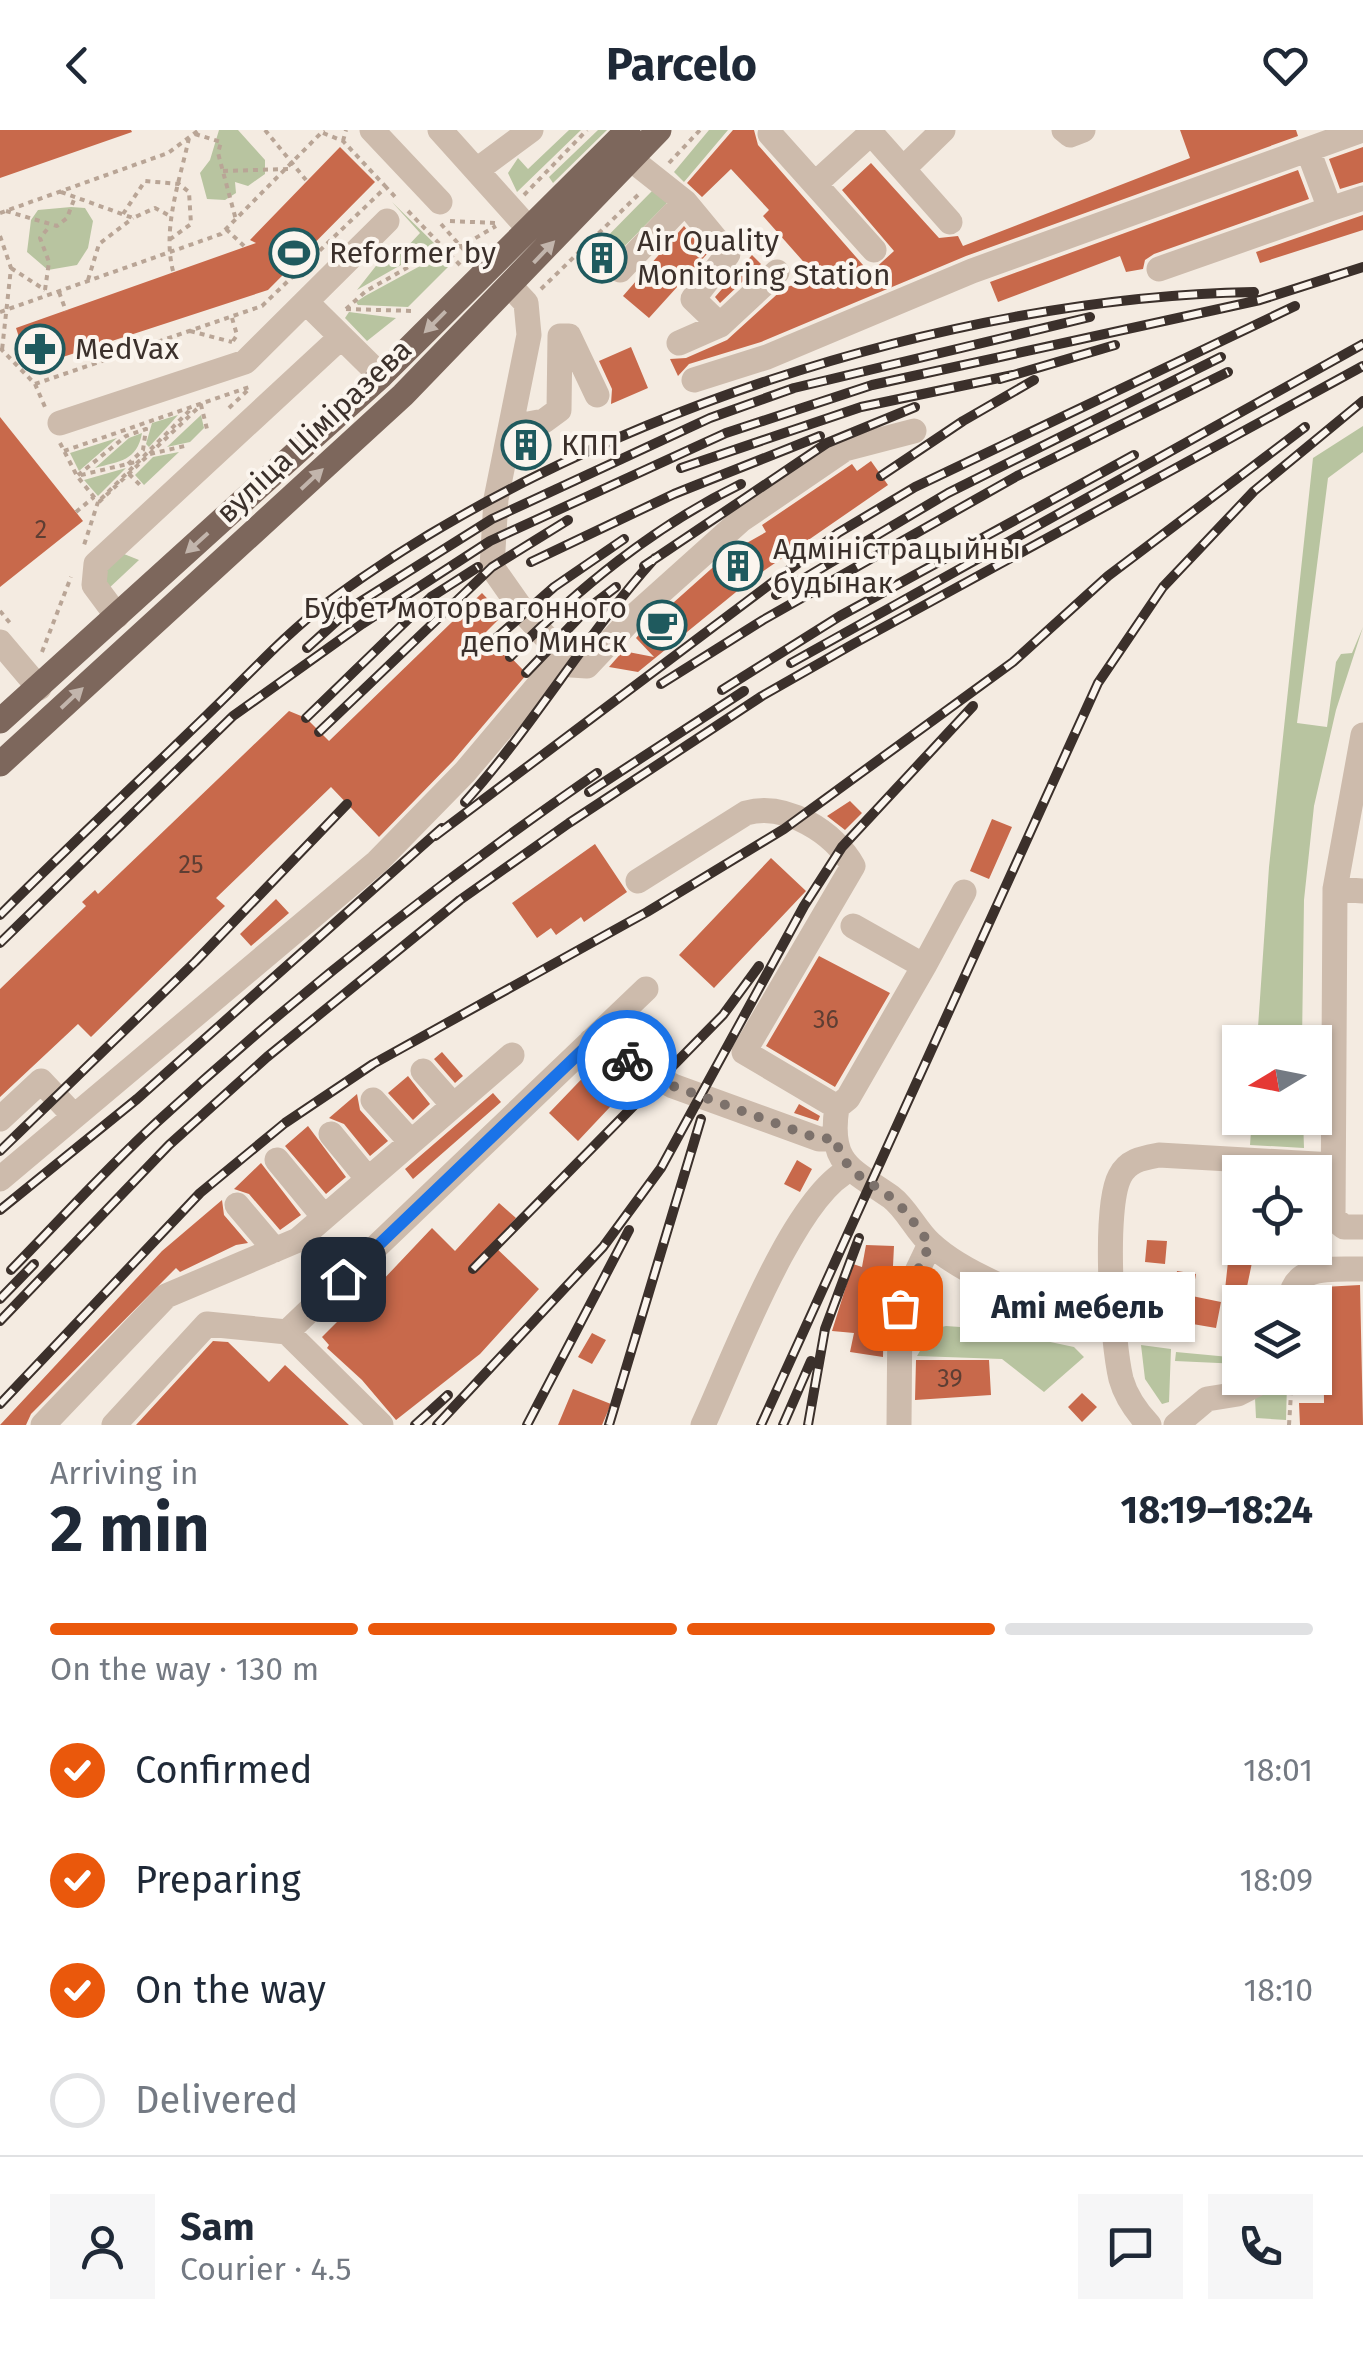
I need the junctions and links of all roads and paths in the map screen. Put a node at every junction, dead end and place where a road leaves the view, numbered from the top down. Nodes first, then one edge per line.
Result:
1 (265, 130) edge
2 (346, 130) edge
3 (372, 130) edge
4 (440, 130) edge
5 (530, 130) edge
6 (587, 130) edge
7 (628, 130) edge
8 (659, 130) edge
9 (943, 130) edge
10 (1064, 130) edge
11 (1084, 130) edge
12 (1362, 130) edge
13 (323, 132) edge
14 (194, 134) edge
15 (770, 134) dead end
16 (344, 142) junction
17 (1308, 150) junction
18 (632, 160) junction
19 (293, 164) junction
20 (903, 169) junction
21 (288, 170) junction
22 (477, 170) junction
23 (223, 172) junction
24 (306, 180) dead end
25 (179, 184) junction
26 (814, 184) junction
27 (386, 187) junction
28 (61, 192) junction
29 (523, 196) dead end
30 (75, 197) junction
31 (1363, 198) edge
32 (685, 202) junction
33 (1330, 209) junction
34 (439, 211) joint
35 (3, 212) edge
36 (123, 214) junction
37 (172, 217) junction
38 (133, 218) junction
39 (236, 220) junction
40 (387, 221) dead end
41 (950, 222) dead end
42 (500, 223) dead end
43 (51, 226) junction
44 (226, 229) junction
45 (529, 229) junction
46 (0, 236) edge
47 (170, 240) junction
48 (244, 246) dead end
49 (462, 246) junction
50 (444, 247) junction
51 (874, 250) dead end
52 (168, 252) junction
53 (469, 255) dead end
54 (460, 264) dead end
55 (11, 268) junction
56 (1159, 269) dead end
57 (173, 270) dead end
58 (620, 270) dead end
59 (777, 272) dead end
60 (88, 280) junction
61 (59, 290) junction
62 (48, 292) junction
63 (518, 295) junction
64 (318, 304) junction
65 (9, 308) junction
66 (346, 309) junction
67 (66, 311) dead end
68 (414, 311) dead end
69 (0, 312) edge
70 (720, 325) junction
71 (190, 331) junction
72 (560, 336) junction
73 (340, 338) junction
74 (232, 342) dead end
75 (679, 342) dead end
76 (1, 349) edge
77 (381, 376) junction
78 (694, 380) dead end
79 (35, 384) junction
80 (252, 386) dead end
81 (597, 396) dead end
82 (201, 405) junction
83 (192, 408) junction
84 (151, 422) junction
85 (55, 425) junction
86 (512, 427) junction
87 (146, 429) junction
88 (914, 431) dead end
89 (190, 445) junction
90 (64, 452) junction
91 (150, 454) junction
92 (178, 456) dead end
93 (139, 462) junction
94 (128, 464) junction
95 (129, 474) junction
96 (77, 476) junction
97 (155, 477) dead end
98 (96, 500) junction
99 (76, 512) dead end
100 (80, 554) dead end
101 (74, 571) dead end
102 (117, 616) junction
103 (0, 642) edge
104 (563, 656) junction
105 (39, 659) dead end
106 (39, 688) junction
107 (0, 721) edge
108 (1363, 735) edge
109 (0, 764) edge
110 (1353, 830) edge
111 (638, 881) dead end
112 (1335, 890) junction
113 (1363, 891) edge
114 (964, 892) dead end
115 (853, 926) dead end
116 (924, 966) junction
117 (646, 988) dead end
118 (592, 1041) junction
119 (512, 1055) dead end
120 (422, 1071) dead end
121 (374, 1100) dead end
122 (453, 1105) junction
123 (837, 1107) junction
124 (74, 1116) junction
125 (0, 1119) edge
126 (331, 1134) dead end
127 (835, 1138) junction
128 (411, 1142) junction
129 (277, 1160) dead end
130 (850, 1168) junction
131 (1343, 1173) junction
132 (0, 1180) edge
133 (368, 1180) junction
134 (237, 1205) dead end
135 (324, 1217) junction
136 (1363, 1228) edge
137 (930, 1244) junction
138 (275, 1250) junction
139 (1363, 1270) edge
140 (1295, 1285) edge
141 (1113, 1328) junction
142 (288, 1332) junction
143 (1232, 1395) edge
144 (1291, 1395) edge
145 (43, 1425) edge
146 (114, 1425) edge
147 (380, 1425) edge
148 (703, 1425) edge
149 (899, 1425) edge
150 (1149, 1425) edge
151 (1176, 1425) edge
152 (1290, 1425) edge

1 - 19 path
2 - 16 path
3 - 34 street
4 - 22 street
5 - 22 street
6 - 29 path
7 - 45 main road, вуліца Ціміразева
8 - 18 main road, вуліца Ціміразева
9 - 20 street
10 - 11 street
12 - 17 street
13 - 16 path
13 - 19 path
14 - 23 path
14 - 25 path
14 - 28 path
15 - 26 street
16 - 27 path
17 - 33 street
17 - 78 street
18 - 32 street
63 -> 18 main road, вуліца Ціміразева
19 - 21 path
19 - 24 path
20 - 26 street
20 - 41 street
21 - 23 path
21 - 39 path
22 - 45 street
23 - 39 path
25 - 36 path
25 - 37 path
25 - 47 path
26 - 51 street
27 - 50 path
27 - 71 path
28 - 30 path
28 - 35 path
30 - 36 path
30 - 43 path
31 - 33 street
32 - 58 street
32 - 70 street
33 - 56 street
34 - 49 path
35 - 43 path
36 - 38 path
37 - 38 path
37 - 47 path
38 - 60 path
39 - 44 path
40 - 64 street
42 - 49 path
43 - 62 path
44 - 48 path
44 - 52 path
45 -> 77 main road, вуліца Ціміразева
46 - 55 path
47 - 52 path
49 - 50 path
49 - 53 path
50 - 54 path
50 - 66 path
52 - 57 path
52 - 60 path
55 - 62 path
55 - 65 path
59 - 70 street
60 - 61 path
61 - 62 path
61 - 67 path
62 - 65 path
63 - 72 street
63 - 86 street
109 -> 63 main road, вуліца Ціміразева
64 - 66 path
64 - 73 street
64 - 85 street
65 - 69 path
65 - 76 path
66 - 68 path
70 - 75 street
71 - 74 path
71 - 79 path
72 - 81 street
72 - 86 street
73 - 77 street
73 - 102 street
76 - 79 path
77 -> 102 main road, вуліца Ціміразева
79 - 85 path
80 - 82 path
82 - 83 path
82 - 89 path
82 - 91 path
83 - 84 path
83 - 93 path
84 - 87 path
84 - 90 path
85 - 90 path
86 - 104 street
87 - 94 path
87 - 96 path
88 - 104 street
89 - 91 path
89 - 92 path
90 - 96 path
91 - 93 path
93 - 94 path
93 - 95 path
93 - 98 path
94 - 96 path
95 - 97 path
95 - 98 path
96 - 98 path
98 - 99 path
98 - 100 path
101 - 105 path
102 - 106 main road, вуліца Ціміразева
103 - 106 street
104 - 124 street
106 - 107 main road, вуліца Ціміразева
108 - 110 street
110 - 112 street
111 - 123 street
112 - 113 street
112 - 131 street
114 - 116 street
115 - 116 street
116 - 123 street
117 - 118 street
118 - 127 street
118 - 142 street
119 - 122 street
120 - 122 street
121 - 128 street
122 - 128 street
123 - 127 street
124 - 125 street
124 - 132 street
126 - 133 street
127 - 130 street
128 - 133 street
129 - 135 street
130 - 137 street
130 - 148 street
131 - 136 street
131 - 141 street
133 - 135 street
134 - 138 street
135 - 138 street
137 - 141 street
137 - 149 street
138 - 145 street
139 - 140 street
141 - 150 street
142 - 146 street
142 - 147 street
143 - 151 street
144 - 152 path

